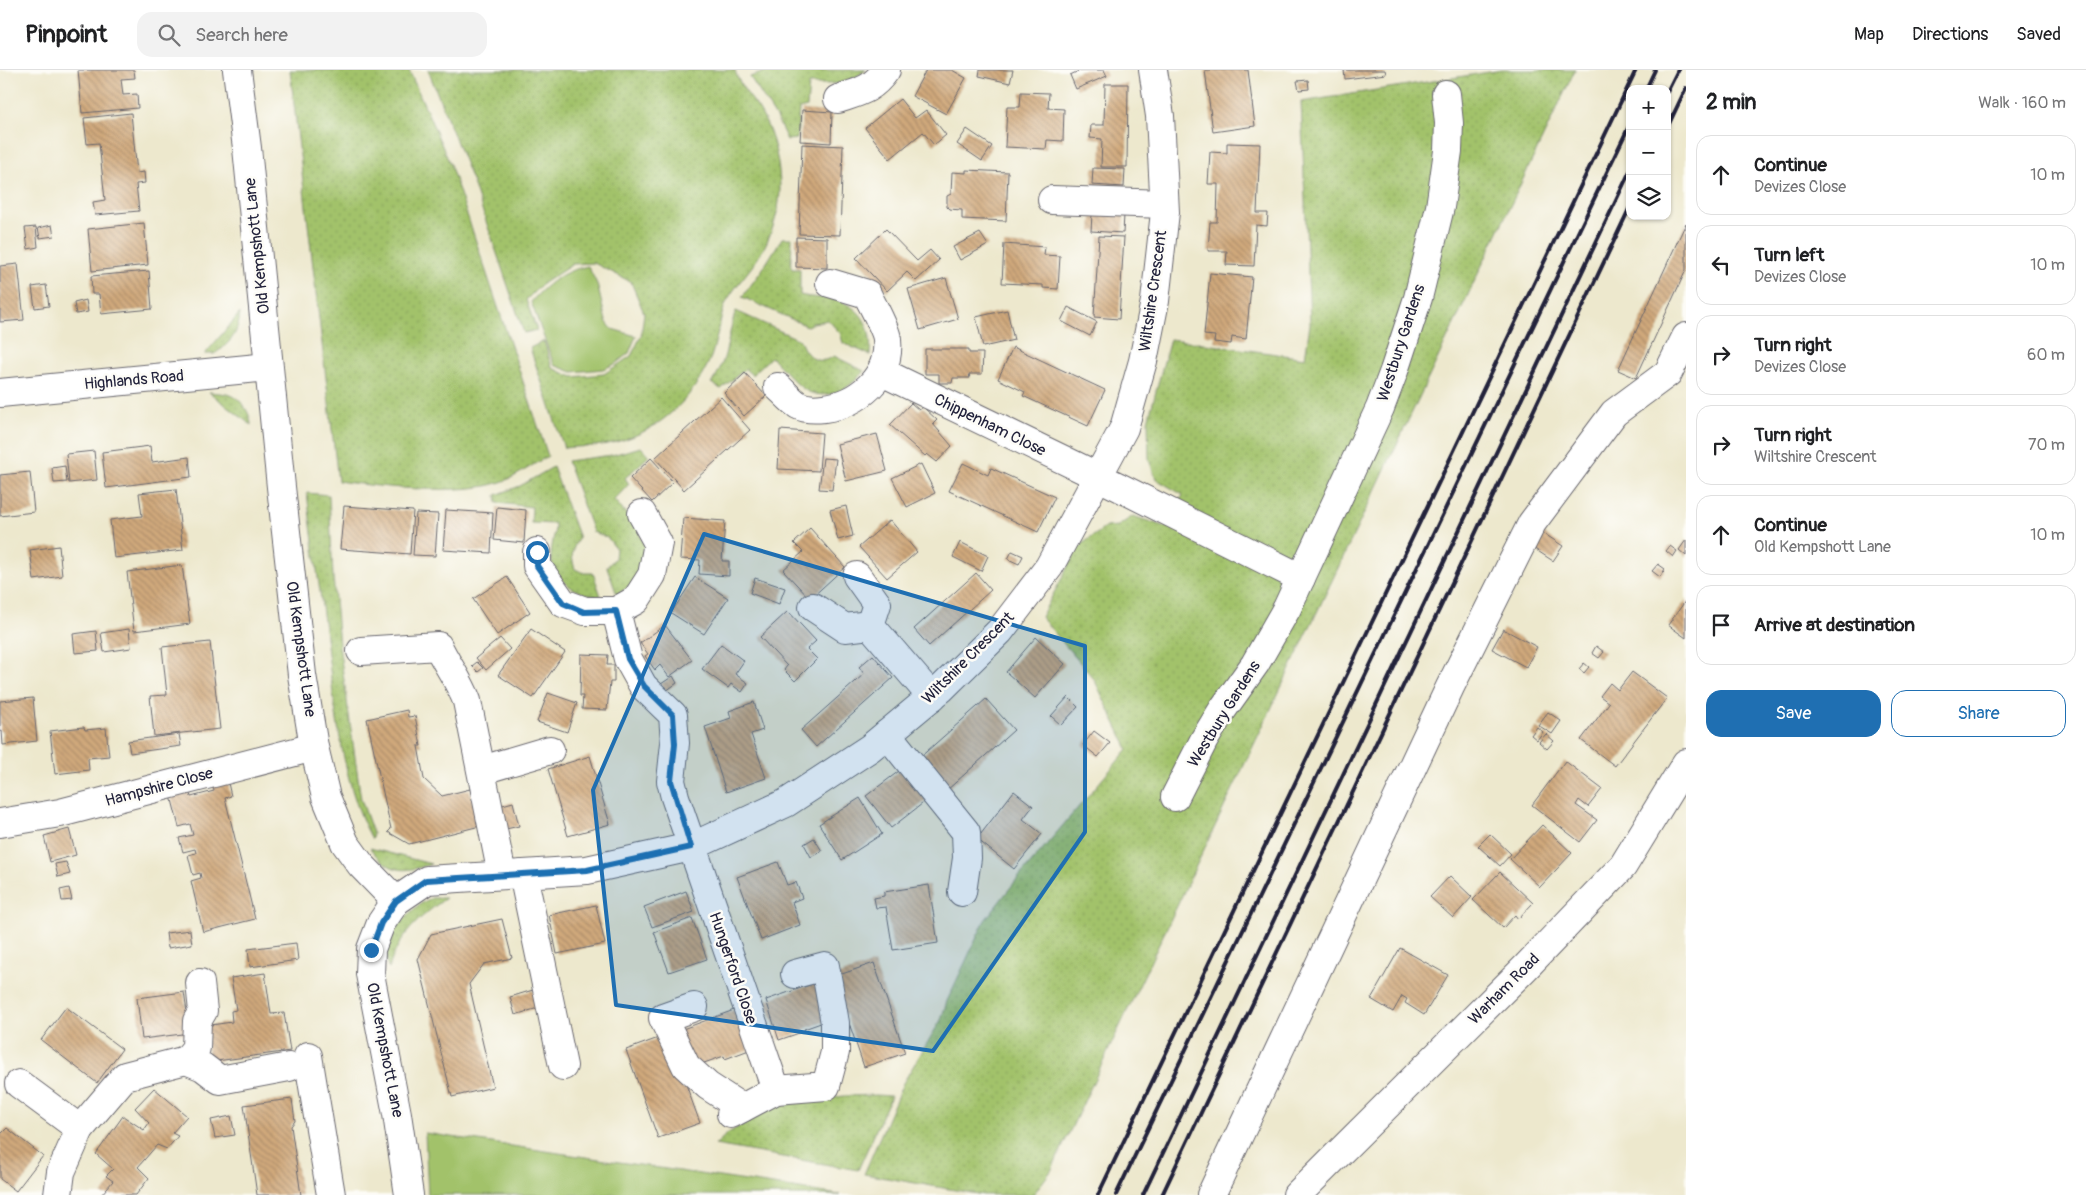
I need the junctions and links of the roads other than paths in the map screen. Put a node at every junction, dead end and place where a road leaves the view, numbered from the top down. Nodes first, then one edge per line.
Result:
1 (236, 70) edge
2 (886, 70) edge
3 (1153, 70) edge
4 (1446, 94) dead end
5 (838, 99) dead end
6 (1052, 200) dead end
7 (1164, 204) junction
8 (830, 283) dead end
9 (1686, 337) edge
10 (268, 367) junction
11 (882, 372) junction
12 (778, 387) dead end
13 (0, 393) edge
14 (1099, 477) junction
15 (642, 514) dead end
16 (537, 552) dead end
17 (857, 576) dead end
18 (1301, 578) junction
19 (813, 607) dead end
20 (616, 611) junction
21 (870, 625) junction
22 (361, 651) dead end
23 (932, 697) junction
24 (887, 734) junction
25 (314, 747) junction
26 (550, 750) dead end
27 (1686, 763) edge
28 (482, 770) junction
29 (1176, 797) dead end
30 (1, 817) edge
31 (691, 847) junction
32 (513, 875) junction
33 (962, 892) dead end
34 (396, 901) junction
35 (795, 974) dead end
36 (200, 983) dead end
37 (694, 1006) dead end
38 (186, 1060) junction
39 (563, 1066) dead end
40 (19, 1084) dead end
41 (776, 1090) junction
42 (80, 1129) junction
43 (58, 1195) edge
44 (331, 1195) edge
45 (409, 1195) edge
46 (1211, 1195) edge
47 (1297, 1195) edge

1 - 10 street, Old Kempshott Lane
2 - 5 street
3 - 7 street, Wiltshire Crescent
4 - 18 street, Westbury Gardens
6 - 7 street
7 - 14 street, Wiltshire Crescent
8 - 11 street
9 - 46 street
10 - 13 street, Highlands Road
10 - 25 street, Old Kempshott Lane
11 - 12 street
11 - 14 street, Chippenham Close
14 - 18 street
14 - 23 street, Wiltshire Crescent
15 - 20 street
16 - 20 street
17 - 21 street
18 - 29 street, Westbury Gardens
19 - 21 street
20 - 31 street, Hungerford Close
21 - 23 street
22 - 28 street
23 - 24 street, Wiltshire Crescent
24 - 31 street, Wiltshire Crescent
24 - 33 street
25 - 30 street, Hampshire Close
25 - 34 street, Old Kempshott Lane
26 - 28 street
27 - 47 street, Warham Road
28 - 32 street
31 - 32 street, Wiltshire Crescent
31 - 41 street, Hungerford Close
32 - 34 street, Wiltshire Crescent
32 - 39 street
34 - 45 street, Old Kempshott Lane
35 - 41 street
36 - 38 street
37 - 41 street
38 - 42 street
38 - 44 street
40 - 42 street
42 - 43 street

